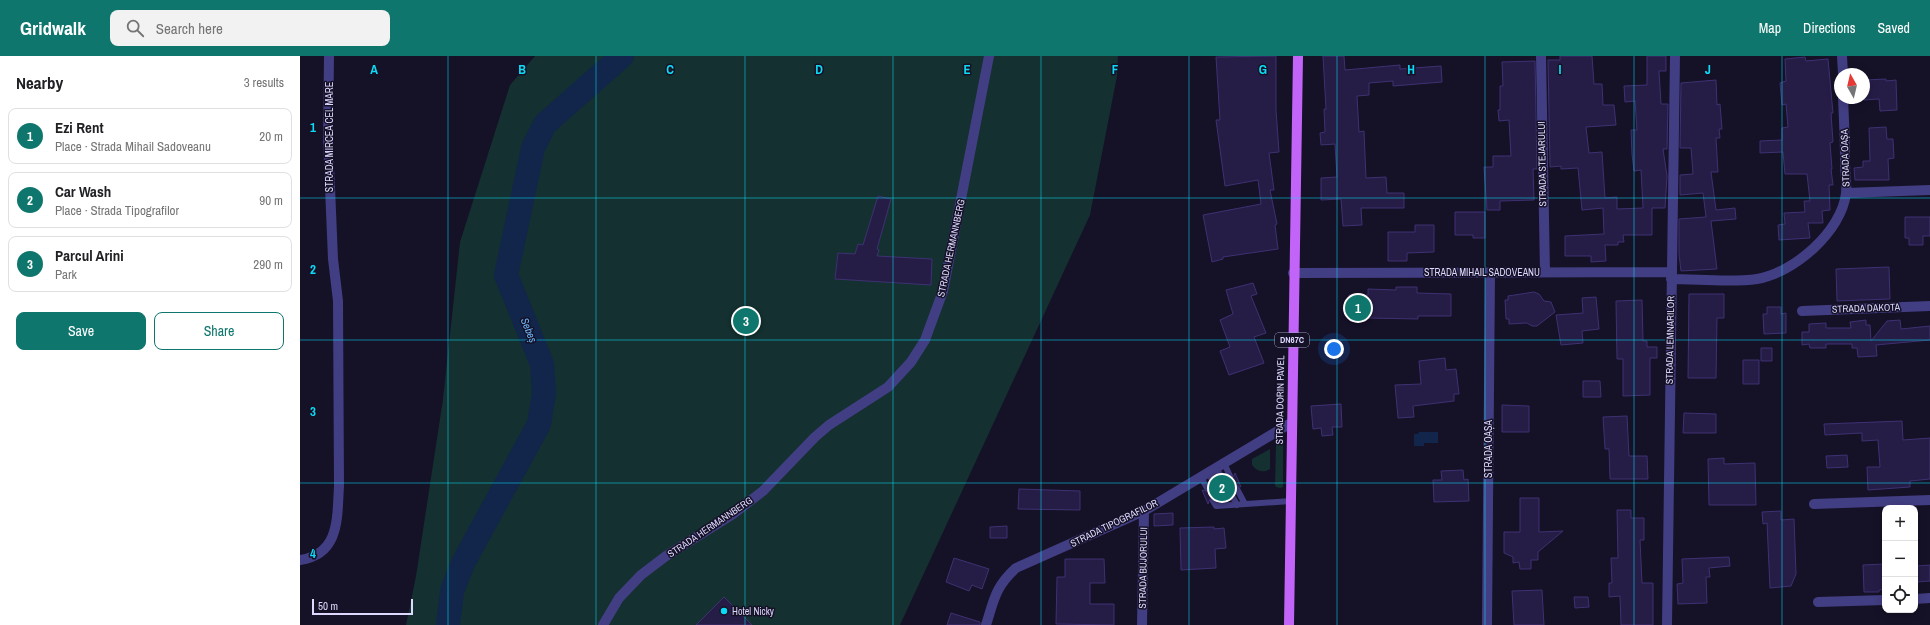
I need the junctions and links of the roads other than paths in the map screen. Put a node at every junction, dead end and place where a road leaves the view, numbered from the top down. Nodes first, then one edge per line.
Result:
1 (329, 56) edge
2 (989, 56) edge
3 (1298, 56) edge
4 (1541, 56) edge
5 (1675, 56) edge
6 (1842, 56) edge
7 (1843, 68) edge
8 (1843, 104) edge
9 (1930, 190) edge
10 (1846, 193) junction
11 (1490, 272) junction
12 (1545, 272) junction
13 (1293, 273) junction
14 (1671, 275) junction
15 (1930, 306) edge
16 (1802, 310) dead end
17 (1291, 423) junction
18 (1212, 470) junction
19 (1230, 476) dead end
20 (1223, 479) dead end
21 (1214, 484) dead end
22 (1207, 488) dead end
23 (1237, 489) dead end
24 (1230, 492) dead end
25 (1221, 497) dead end
26 (1930, 500) edge
27 (1213, 501) dead end
28 (1291, 501) junction
29 (1236, 504) junction
30 (1245, 504) junction
31 (1814, 504) dead end
32 (1226, 505) junction
33 (1144, 511) junction
34 (300, 560) edge
35 (1930, 598) edge
36 (1918, 599) edge
37 (1882, 600) edge
38 (1818, 602) dead end
39 (603, 625) edge
40 (986, 625) edge
41 (1142, 625) edge
42 (1289, 625) edge
43 (1487, 625) edge
44 (1667, 625) edge

1 - 34 street, STRADA MIRCEA CEL MARE
2 - 39 street, STRADA HERMANNBERG
3 - 13 main road, STRADA DORIN PAVEL / DN67C
4 - 12 street, STRADA STEJARULUI
5 - 14 street, STRADA LEMNARILOR
6 - 7 street
8 - 10 street, STRADA OAȘA
9 - 10 street
10 - 14 street, STRADA OAȘA
11 - 12 street, STRADA MIHAIL SADOVEANU
11 - 13 street, STRADA MIHAIL SADOVEANU
11 - 43 street, STRADA OAȘA
12 - 14 street, STRADA MIHAIL SADOVEANU
13 - 17 main road, STRADA DORIN PAVEL / DN67C
14 - 44 street, STRADA LEMNARILOR
15 - 16 street, STRADA DAKOTA
17 - 18 street, STRADA TIPOGRAFILOR
17 - 28 main road, STRADA DORIN PAVEL / DN67C
18 - 19 lane
18 - 20 lane
18 - 21 lane
18 - 22 lane
18 - 33 street, STRADA TIPOGRAFILOR
23 - 30 lane
24 - 29 lane
25 - 32 lane
26 - 31 street
27 - 32 lane
28 - 30 lane
28 - 42 main road, STRADA DORIN PAVEL / DN67C
29 - 30 lane
29 - 32 lane
33 - 40 street, STRADA TIPOGRAFILOR
33 - 41 street, STRADA BUJORULUI
35 - 36 street
37 - 38 street

